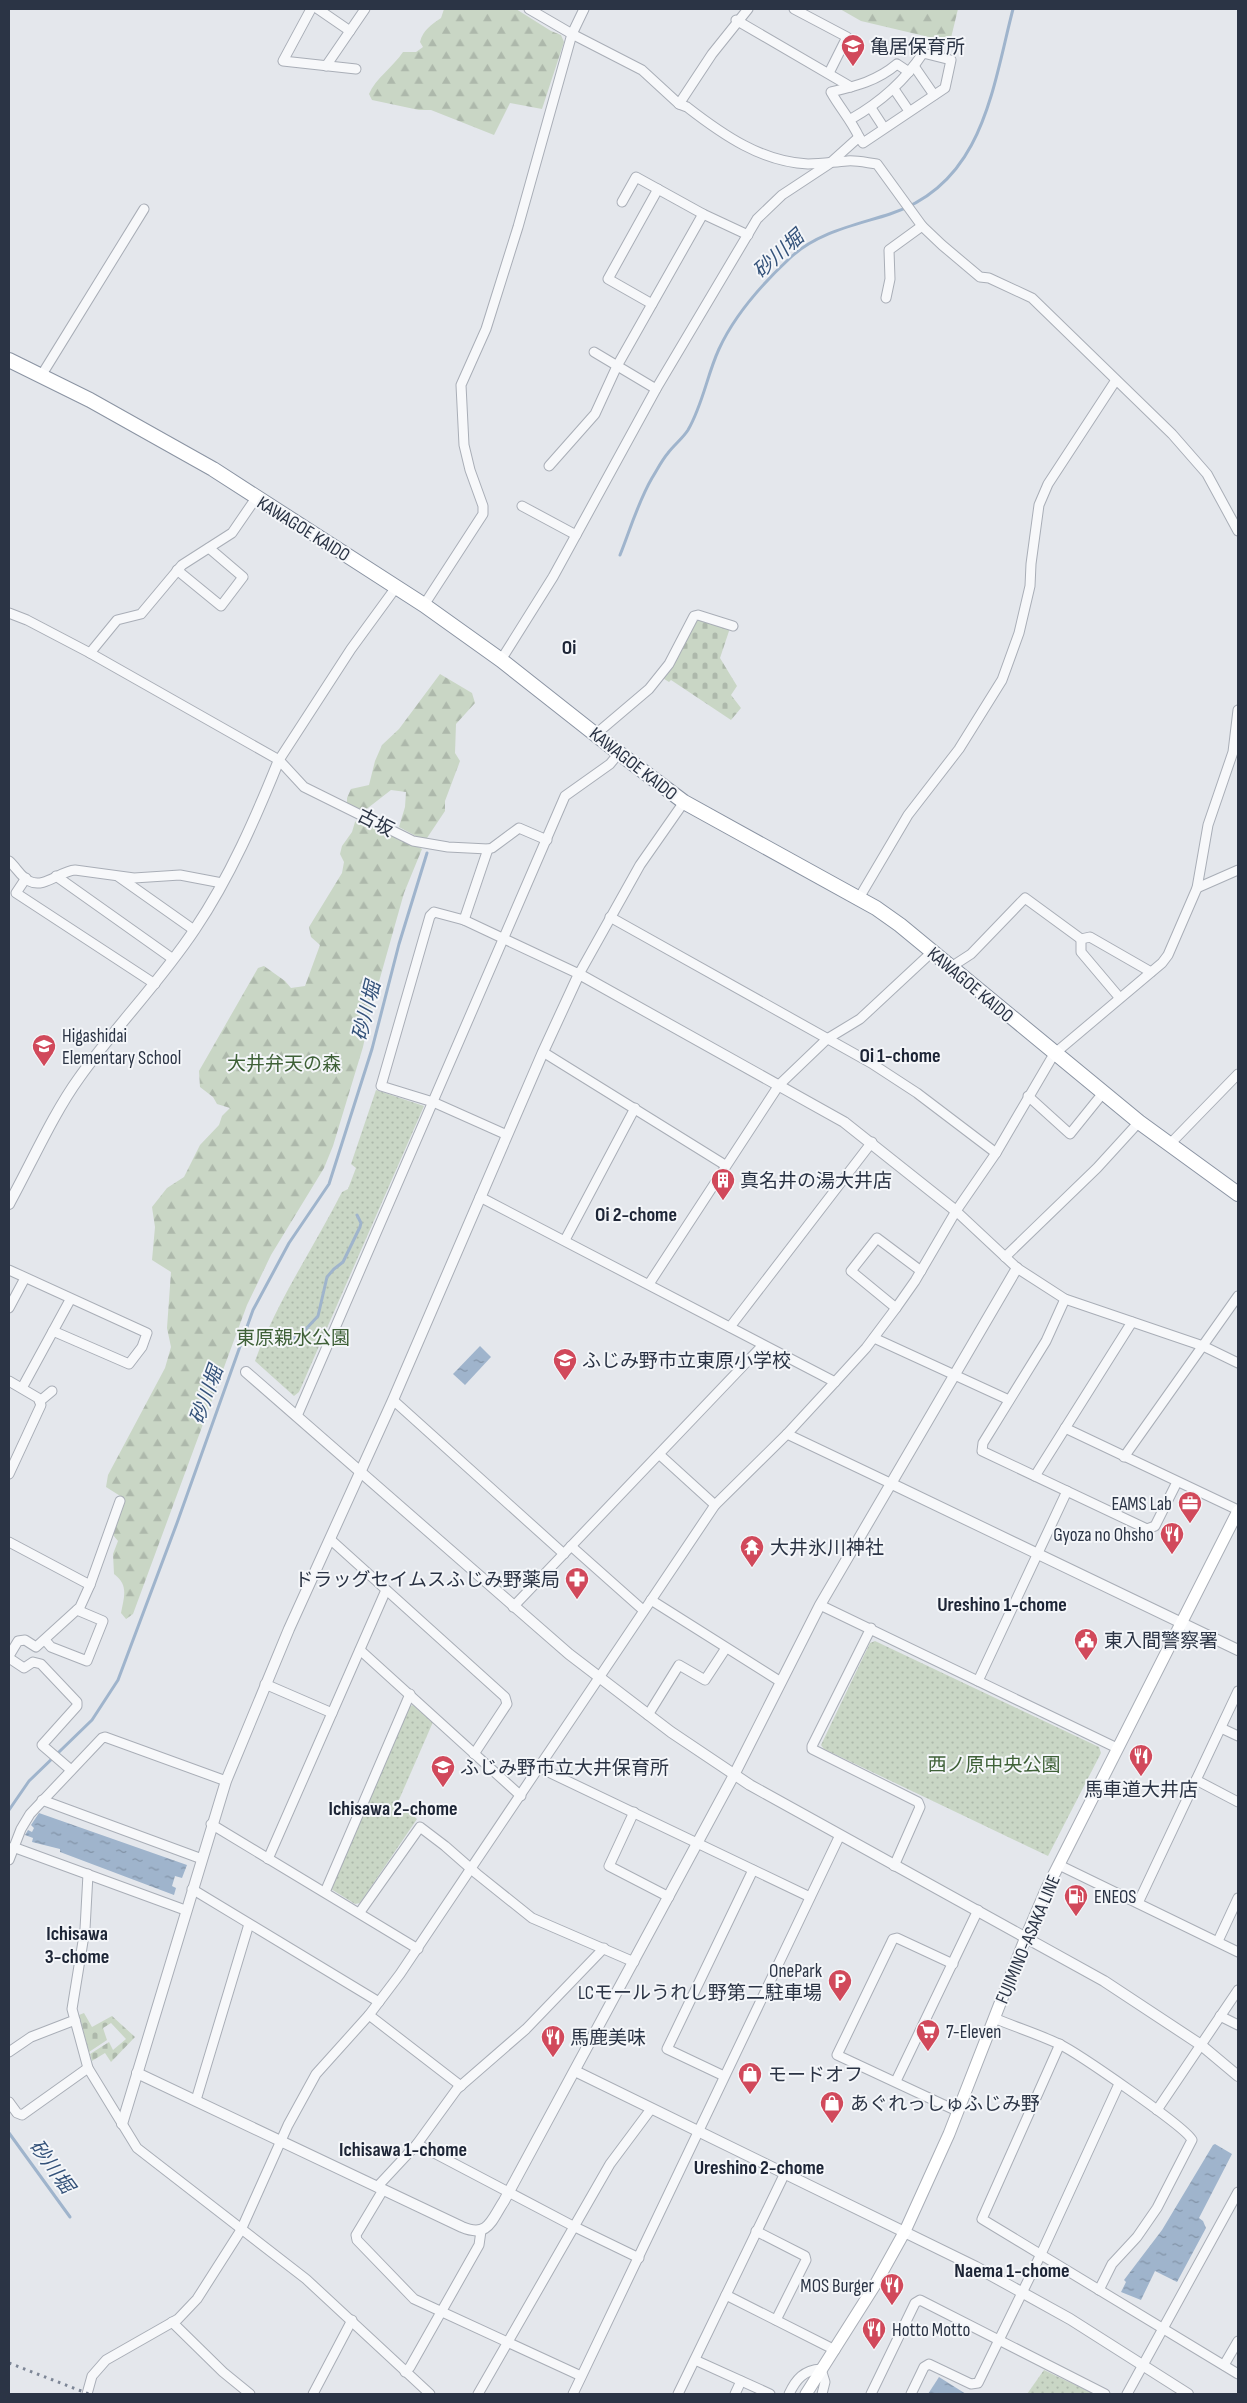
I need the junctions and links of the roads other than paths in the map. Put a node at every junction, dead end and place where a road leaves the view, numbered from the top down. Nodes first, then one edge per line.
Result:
1 (311, 9) edge
2 (318, 9) edge
3 (366, 9) edge
4 (529, 9) edge
5 (584, 9) edge
6 (748, 9) edge
7 (794, 9) edge
8 (736, 20) junction
9 (350, 31) junction
10 (572, 34) junction
11 (326, 66) junction
12 (356, 69) dead end
13 (912, 69) junction
14 (829, 73) junction
15 (852, 87) junction
16 (894, 89) junction
17 (934, 95) junction
18 (679, 104) junction
19 (871, 108) junction
20 (909, 111) junction
21 (851, 119) junction
22 (884, 128) junction
23 (859, 137) junction
24 (829, 164) junction
25 (658, 189) junction
26 (622, 202) dead end
27 (144, 209) dead end
28 (703, 214) junction
29 (922, 226) junction
30 (748, 235) junction
31 (886, 298) dead end
32 (652, 304) junction
33 (594, 352) dead end
34 (9, 360) edge
35 (617, 366) junction
36 (41, 376) junction
37 (1116, 380) junction
38 (656, 389) junction
39 (549, 466) dead end
40 (256, 498) junction
41 (522, 506) dead end
42 (1238, 531) edge
43 (576, 536) junction
44 (209, 548) junction
45 (177, 570) junction
46 (397, 586) junction
47 (424, 605) junction
48 (9, 613) edge
49 (733, 626) dead end
50 (90, 653) junction
51 (501, 660) junction
52 (1238, 710) edge
53 (596, 734) junction
54 (619, 753) junction
55 (279, 760) junction
56 (684, 802) junction
57 (547, 840) junction
58 (488, 849) junction
59 (9, 861) edge
60 (1238, 870) edge
61 (117, 875) junction
62 (56, 876) junction
63 (26, 878) junction
64 (222, 883) junction
65 (1197, 888) junction
66 (859, 898) junction
67 (610, 918) junction
68 (464, 920) junction
69 (194, 930) junction
70 (505, 938) junction
71 (1081, 939) junction
72 (932, 952) junction
73 (173, 959) junction
74 (951, 967) junction
75 (1151, 972) junction
76 (579, 974) junction
77 (155, 984) junction
78 (1119, 997) junction
79 (827, 1039) junction
80 (543, 1052) junction
81 (1054, 1054) junction
82 (1238, 1074) edge
83 (779, 1085) junction
84 (1103, 1093) junction
85 (1028, 1096) junction
86 (433, 1102) junction
87 (635, 1108) junction
88 (1139, 1122) junction
89 (507, 1135) junction
90 (872, 1142) junction
91 (1169, 1145) junction
92 (996, 1153) junction
93 (725, 1165) junction
94 (1238, 1194) edge
95 (480, 1197) junction
96 (9, 1204) edge
97 (956, 1211) junction
98 (564, 1240) junction
99 (1005, 1257) junction
100 (1017, 1268) junction
101 (9, 1270) edge
102 (921, 1271) junction
103 (25, 1278) junction
104 (649, 1284) junction
105 (1238, 1296) edge
106 (1065, 1299) junction
107 (70, 1300) junction
108 (9, 1308) edge
109 (896, 1308) junction
110 (1132, 1322) junction
111 (730, 1327) junction
112 (53, 1331) junction
113 (874, 1338) junction
114 (762, 1346) junction
115 (1203, 1346) junction
116 (1238, 1363) edge
117 (246, 1372) dead end
118 (955, 1375) junction
119 (9, 1381) edge
120 (835, 1382) junction
121 (22, 1388) junction
122 (52, 1392) dead end
123 (393, 1400) junction
124 (1009, 1400) junction
125 (40, 1401) junction
126 (297, 1416) junction
127 (1065, 1428) junction
128 (787, 1434) junction
129 (660, 1455) junction
130 (1124, 1457) junction
131 (359, 1472) junction
132 (9, 1474) edge
133 (1035, 1476) junction
134 (1176, 1482) junction
135 (890, 1483) junction
136 (1067, 1492) junction
137 (120, 1501) dead end
138 (714, 1505) junction
139 (1238, 1511) edge
140 (331, 1540) junction
141 (9, 1542) edge
142 (571, 1546) junction
143 (1038, 1553) junction
144 (564, 1554) junction
145 (90, 1585) junction
146 (386, 1590) junction
147 (651, 1600) junction
148 (820, 1605) junction
149 (513, 1606) junction
150 (77, 1610) junction
151 (643, 1610) junction
152 (1183, 1622) junction
153 (871, 1628) junction
154 (45, 1640) junction
155 (726, 1648) junction
156 (360, 1650) junction
157 (1238, 1650) edge
158 (9, 1657) edge
159 (599, 1678) junction
160 (978, 1681) junction
161 (780, 1682) junction
162 (265, 1684) junction
163 (1238, 1691) edge
164 (410, 1694) junction
165 (332, 1713) junction
166 (648, 1715) junction
167 (1221, 1728) junction
168 (1238, 1736) edge
169 (1117, 1748) junction
170 (474, 1754) junction
171 (67, 1767) junction
172 (540, 1768) junction
173 (734, 1775) junction
174 (1196, 1780) junction
175 (226, 1781) junction
176 (521, 1796) junction
177 (42, 1800) junction
178 (1238, 1802) edge
179 (634, 1812) junction
180 (212, 1824) junction
181 (840, 1835) junction
182 (698, 1842) junction
183 (13, 1847) junction
184 (202, 1859) junction
185 (268, 1859) junction
186 (9, 1860) edge
187 (1059, 1865) junction
188 (894, 1866) junction
189 (472, 1870) junction
190 (754, 1870) junction
191 (88, 1874) junction
192 (192, 1889) junction
193 (325, 1892) junction
194 (668, 1897) junction
195 (810, 1897) junction
196 (1238, 1898) edge
197 (1138, 1903) junction
198 (185, 1910) junction
199 (978, 1910) junction
200 (360, 1912) junction
201 (249, 1924) junction
202 (1026, 1937) junction
203 (1218, 1942) junction
204 (604, 1948) junction
205 (418, 1949) junction
206 (1238, 1952) edge
207 (634, 1962) junction
208 (953, 1964) junction
209 (1238, 1990) edge
210 (379, 2002) junction
211 (369, 2016) junction
212 (1220, 2016) junction
213 (994, 2018) junction
214 (75, 2020) junction
215 (1238, 2025) edge
216 (1060, 2044) junction
217 (1200, 2046) junction
218 (9, 2052) edge
219 (88, 2068) junction
220 (575, 2072) junction
221 (137, 2073) junction
222 (724, 2076) junction
223 (1238, 2076) edge
224 (896, 2081) junction
225 (1119, 2084) junction
226 (461, 2086) junction
227 (196, 2100) junction
228 (9, 2102) edge
229 (651, 2109) junction
230 (1157, 2110) junction
231 (957, 2111) junction
232 (122, 2124) junction
233 (697, 2132) junction
234 (281, 2140) junction
235 (417, 2144) junction
236 (785, 2173) junction
237 (380, 2188) junction
238 (508, 2192) junction
239 (1238, 2192) edge
240 (573, 2226) junction
241 (241, 2230) junction
242 (481, 2231) junction
243 (756, 2231) junction
244 (905, 2231) junction
245 (1041, 2254) junction
246 (639, 2258) junction
247 (1099, 2290) junction
248 (1023, 2292) junction
249 (726, 2295) junction
250 (442, 2311) junction
251 (352, 2320) junction
252 (776, 2320) junction
253 (172, 2322) junction
254 (1165, 2328) junction
255 (1238, 2341) edge
256 (508, 2342) junction
257 (999, 2342) junction
258 (835, 2350) junction
259 (695, 2360) junction
260 (1224, 2365) junction
261 (1144, 2366) junction
262 (822, 2369) junction
263 (405, 2372) junction
264 (1238, 2374) edge
265 (581, 2376) junction
266 (741, 2381) junction
267 (807, 2392) edge
268 (88, 2394) edge
269 (250, 2394) edge
270 (313, 2394) edge
271 (430, 2394) edge
272 (478, 2394) edge
273 (573, 2394) edge
274 (678, 2394) edge
275 (735, 2394) edge
276 (770, 2394) edge
277 (789, 2394) edge
278 (822, 2394) edge
279 (871, 2394) edge
280 (911, 2394) edge
281 (1105, 2394) edge
282 (1127, 2394) edge
283 (1188, 2394) edge

1 - 11 street
2 - 9 street
3 - 9 street
4 - 10 street
5 - 10 street
6 - 8 street
7 - 14 street
8 - 14 street
8 - 18 street
9 - 11 street
10 - 18 street
10 - 47 street
11 - 12 street
13 - 15 street
13 - 16 street
13 - 17 street
13 - 17 street
14 - 15 street
15 - 21 street
16 - 19 street
16 - 20 street
17 - 20 street
18 - 24 street
19 - 21 street
19 - 22 street
20 - 22 street
21 - 23 street
22 - 23 street
23 - 24 street
24 - 29 street
24 - 30 street
25 - 26 street
25 - 28 street
25 - 32 street
27 - 36 street
28 - 30 street
28 - 32 street
29 - 31 street
29 - 37 street
30 - 38 street
32 - 35 street
33 - 35 street
34 - 36 highway, KAWAGOE KAIDO
35 - 38 street
35 - 39 street
36 - 40 highway, KAWAGOE KAIDO
37 - 42 street
37 - 66 street
38 - 43 street
40 - 44 street
40 - 46 highway, KAWAGOE KAIDO
41 - 43 street
43 - 51 street
44 - 45 street
44 - 45 street
45 - 50 street
46 - 47 highway, KAWAGOE KAIDO
46 - 55 street
47 - 51 highway, KAWAGOE KAIDO
48 - 50 street, 古坂
49 - 53 street
50 - 55 street, 古坂
51 - 53 highway, KAWAGOE KAIDO
52 - 65 street
53 - 54 highway, KAWAGOE KAIDO
54 - 56 highway, KAWAGOE KAIDO
54 - 57 street
55 - 58 street, 古坂
55 - 64 street
56 - 66 highway, KAWAGOE KAIDO
56 - 67 street
57 - 58 street
57 - 70 street
58 - 68 street
59 - 63 street
60 - 65 street
61 - 62 street
61 - 64 street
61 - 69 street
62 - 63 street
62 - 73 street
63 - 77 street
64 - 69 street
65 - 75 street
66 - 72 highway, KAWAGOE KAIDO
67 - 76 street
67 - 79 street
68 - 70 street
68 - 86 street
69 - 73 street
70 - 76 street
70 - 86 street
71 - 74 street
71 - 75 street
71 - 78 street
72 - 74 highway, KAWAGOE KAIDO
72 - 79 street
73 - 77 street
74 - 81 highway, KAWAGOE KAIDO
75 - 78 street
76 - 80 street
76 - 83 street
77 - 96 street
78 - 81 street
79 - 83 street
79 - 92 street
80 - 87 street
80 - 89 street
81 - 84 highway, KAWAGOE KAIDO
81 - 85 street
82 - 91 street
83 - 90 street
83 - 93 street
84 - 85 street
84 - 88 highway, KAWAGOE KAIDO
85 - 92 street
86 - 89 street
86 - 126 street
87 - 93 street
87 - 98 street
88 - 91 highway, KAWAGOE KAIDO
88 - 99 street
89 - 95 street
90 - 97 street
90 - 111 street
91 - 94 highway, KAWAGOE KAIDO
92 - 97 street
93 - 104 street
95 - 98 street
95 - 123 street
97 - 99 street
97 - 102 street
98 - 104 street
99 - 100 street
100 - 106 street
100 - 118 street
101 - 103 street
102 - 109 street
102 - 109 street
103 - 107 street
103 - 108 street
104 - 111 street
105 - 115 street
106 - 110 street
106 - 124 street
107 - 112 street
107 - 112 street
109 - 113 street
110 - 115 street
110 - 127 street
111 - 114 street
112 - 121 street
113 - 118 street
113 - 120 street
114 - 120 street
114 - 129 street
115 - 116 street
115 - 130 street
117 - 126 street
118 - 124 street
118 - 135 street
119 - 121 street
120 - 128 street
121 - 125 street
122 - 125 street
123 - 131 street
123 - 144 street
124 - 133 street
125 - 132 street
126 - 131 street
127 - 130 street
127 - 133 street
128 - 135 street
128 - 138 street
129 - 138 street
129 - 142 street
130 - 134 street
131 - 140 street
131 - 149 street
133 - 136 street
134 - 136 street
134 - 139 street
135 - 143 street
135 - 148 street
136 - 143 street
137 - 145 street
138 - 147 street
139 - 152 main road, FUJIMINO-ASAKA LINE
140 - 146 street
140 - 162 street
141 - 145 street
142 - 144 street
142 - 151 street
143 - 152 street
143 - 160 street
144 - 149 street
145 - 150 street
146 - 156 street
146 - 170 street
147 - 151 street
147 - 155 street
148 - 153 street
148 - 161 street
149 - 159 street
150 - 154 street
150 - 154 street
151 - 159 street
152 - 157 street
152 - 169 main road, FUJIMINO-ASAKA LINE
153 - 160 street
153 - 188 street
154 - 158 street
155 - 161 street
155 - 166 street
156 - 164 street
156 - 165 street
158 - 171 street
159 - 166 street
159 - 172 street
160 - 169 street
161 - 173 street
162 - 165 street
162 - 175 street
163 - 167 street
164 - 170 street
164 - 193 street
165 - 185 street
166 - 173 street
167 - 168 street
167 - 174 street
169 - 187 main road, FUJIMINO-ASAKA LINE
170 - 176 street
171 - 175 street
171 - 177 street
172 - 176 street
172 - 179 street
173 - 181 street
173 - 182 street
174 - 178 street
174 - 197 street
175 - 180 street
176 - 189 street
177 - 183 street
177 - 184 street
179 - 182 street
179 - 194 street
180 - 184 street
180 - 185 street
181 - 188 street
181 - 195 street
182 - 190 street
182 - 194 street
183 - 186 street
183 - 191 street
184 - 192 street
185 - 193 street
187 - 197 street
187 - 202 main road, FUJIMINO-ASAKA LINE
188 - 199 street
189 - 200 street
189 - 204 street
189 - 205 street
190 - 195 street
190 - 222 street
191 - 198 street
191 - 214 street
192 - 198 street
192 - 201 street
193 - 200 street
194 - 207 street
195 - 222 street
196 - 203 street
197 - 203 street
198 - 221 street
199 - 202 street
199 - 208 street
200 - 205 street
201 - 210 street
201 - 227 street
202 - 213 main road, FUJIMINO-ASAKA LINE
202 - 217 street
203 - 206 street
204 - 207 street
204 - 226 street
205 - 210 street
207 - 220 street
208 - 224 street
208 - 224 street
209 - 212 street
210 - 211 street
211 - 226 street
211 - 234 street
212 - 215 street
212 - 217 street
213 - 216 street
213 - 231 main road, FUJIMINO-ASAKA LINE
214 - 218 street
214 - 219 street
216 - 225 street
216 - 245 street
217 - 223 street
217 - 230 street
219 - 228 street
219 - 232 street
220 - 229 street
220 - 238 street
221 - 227 street
221 - 232 street
222 - 233 street
224 - 231 street
225 - 230 street
225 - 245 street
226 - 235 street
227 - 234 street
229 - 233 street
229 - 240 street
230 - 247 street
231 - 244 main road, FUJIMINO-ASAKA LINE
232 - 241 street
233 - 236 street
233 - 246 street
234 - 237 street
234 - 241 street
235 - 237 street
235 - 238 street
236 - 243 street
236 - 244 street
237 - 242 street
237 - 250 street
238 - 240 street
238 - 242 street
239 - 254 street
240 - 246 street
240 - 256 street
241 - 251 street
241 - 253 street
242 - 250 street
243 - 249 street
243 - 252 street
244 - 248 street
244 - 258 main road, FUJIMINO-ASAKA LINE
245 - 247 street
245 - 248 street
246 - 265 street
247 - 254 street
248 - 257 street
248 - 261 street
249 - 252 street
249 - 259 street
250 - 256 street
250 - 263 street
251 - 263 street
251 - 270 street
252 - 258 street
253 - 268 street
253 - 269 street
254 - 260 street
254 - 261 street
255 - 260 street
256 - 265 street
256 - 272 street
257 - 279 street
257 - 280 street
257 - 281 street
258 - 262 main road, FUJIMINO-ASAKA LINE
259 - 266 street
259 - 274 street
260 - 264 street
261 - 282 street
261 - 283 street
262 - 267 main road, FUJIMINO-ASAKA LINE
262 - 277 street
262 - 278 street
263 - 271 street
265 - 273 street
266 - 275 street
266 - 276 street

